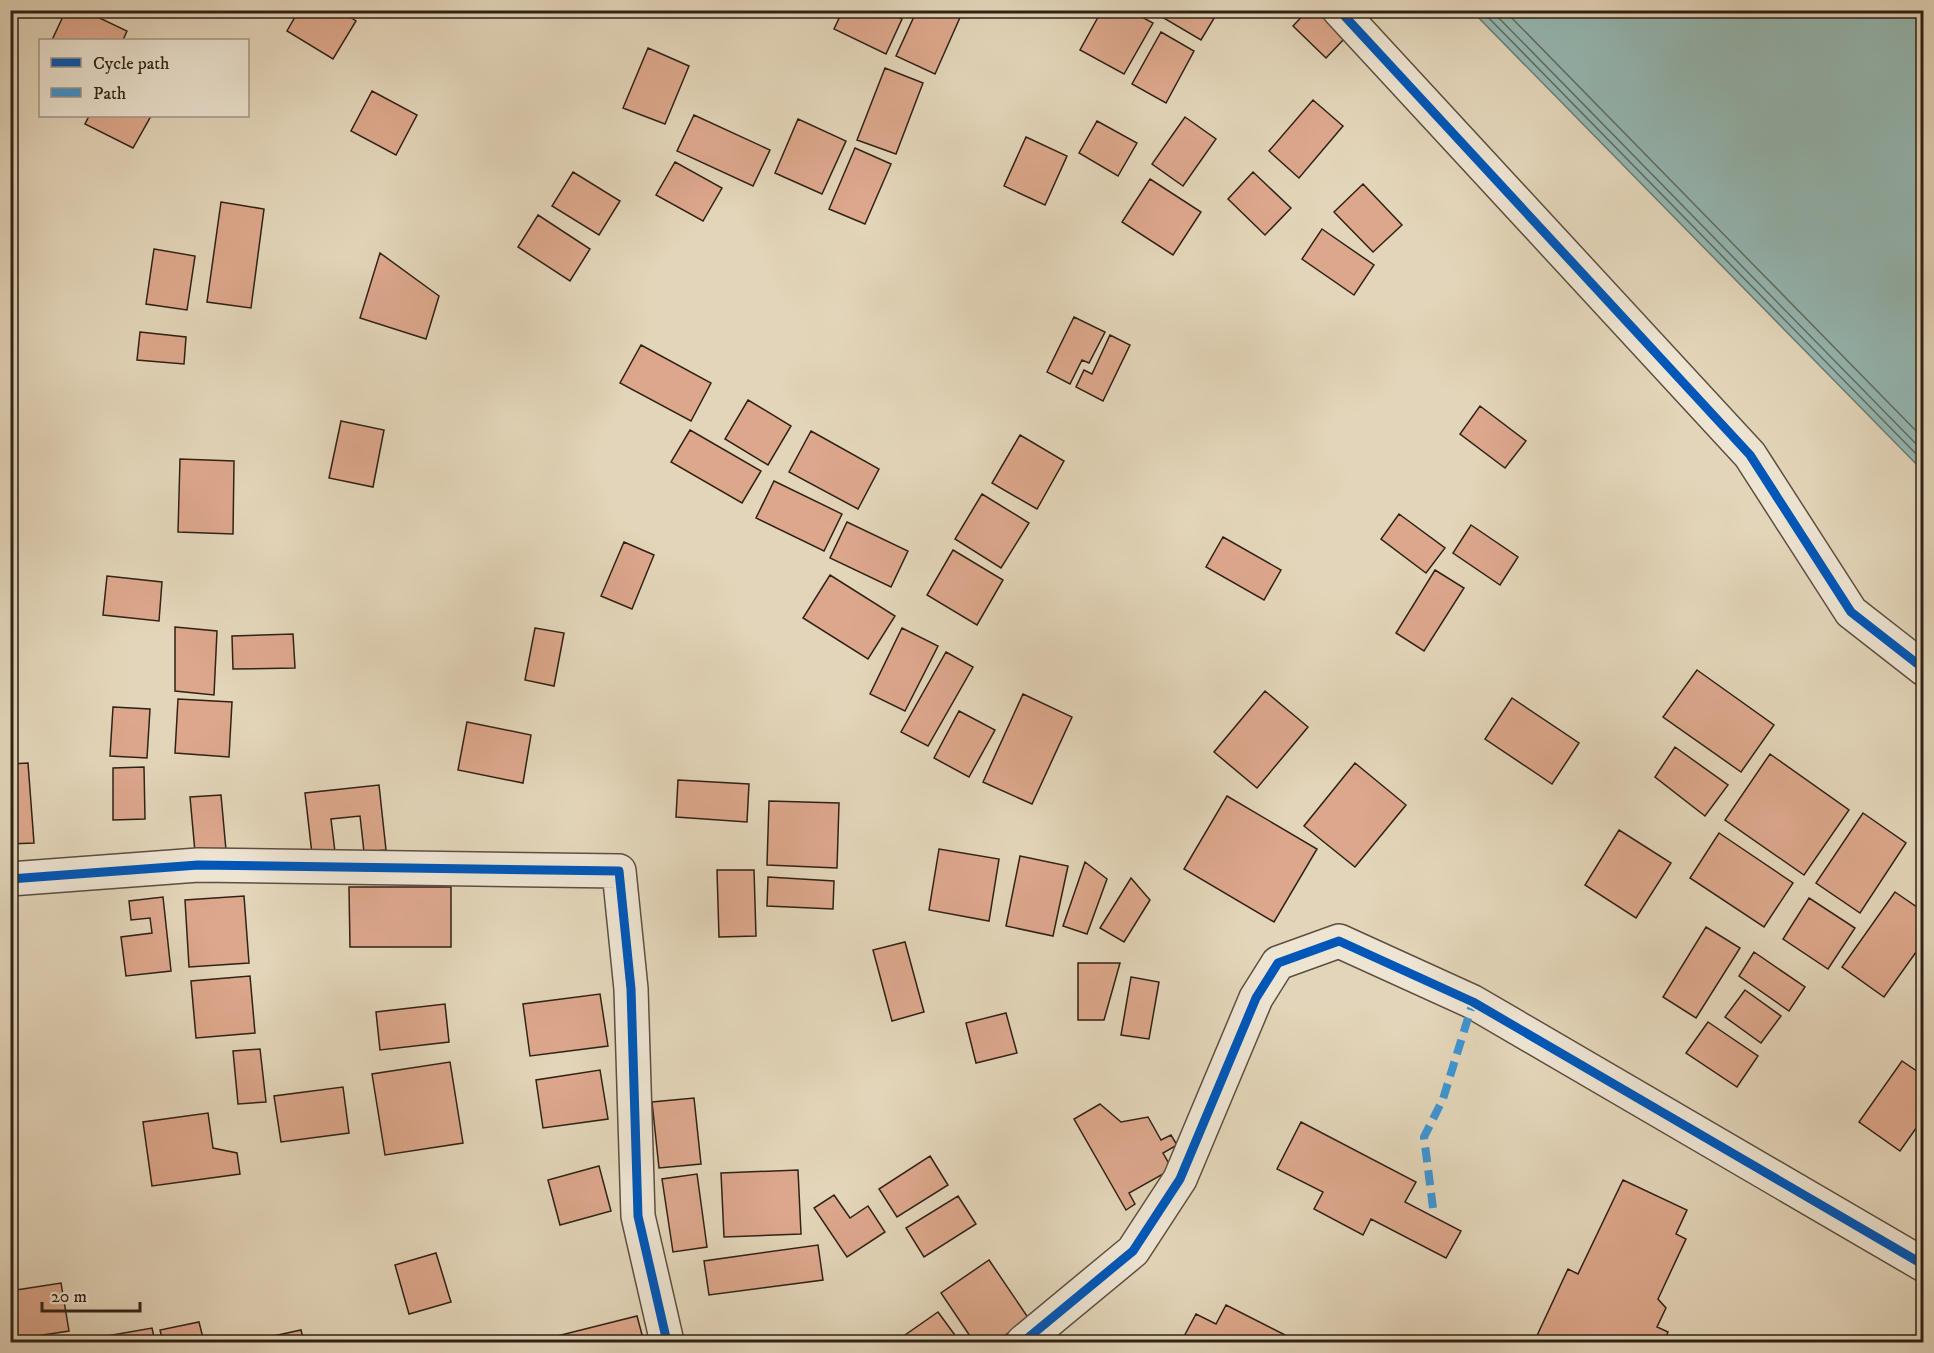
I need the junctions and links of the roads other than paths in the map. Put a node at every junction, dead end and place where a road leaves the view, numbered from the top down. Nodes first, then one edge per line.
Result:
1 (1339, 10) edge
2 (1923, 669) edge
3 (10, 879) edge
4 (1923, 1265) edge
5 (667, 1342) edge
6 (1023, 1342) edge

1 - 2 street
3 - 5 street
4 - 6 street

